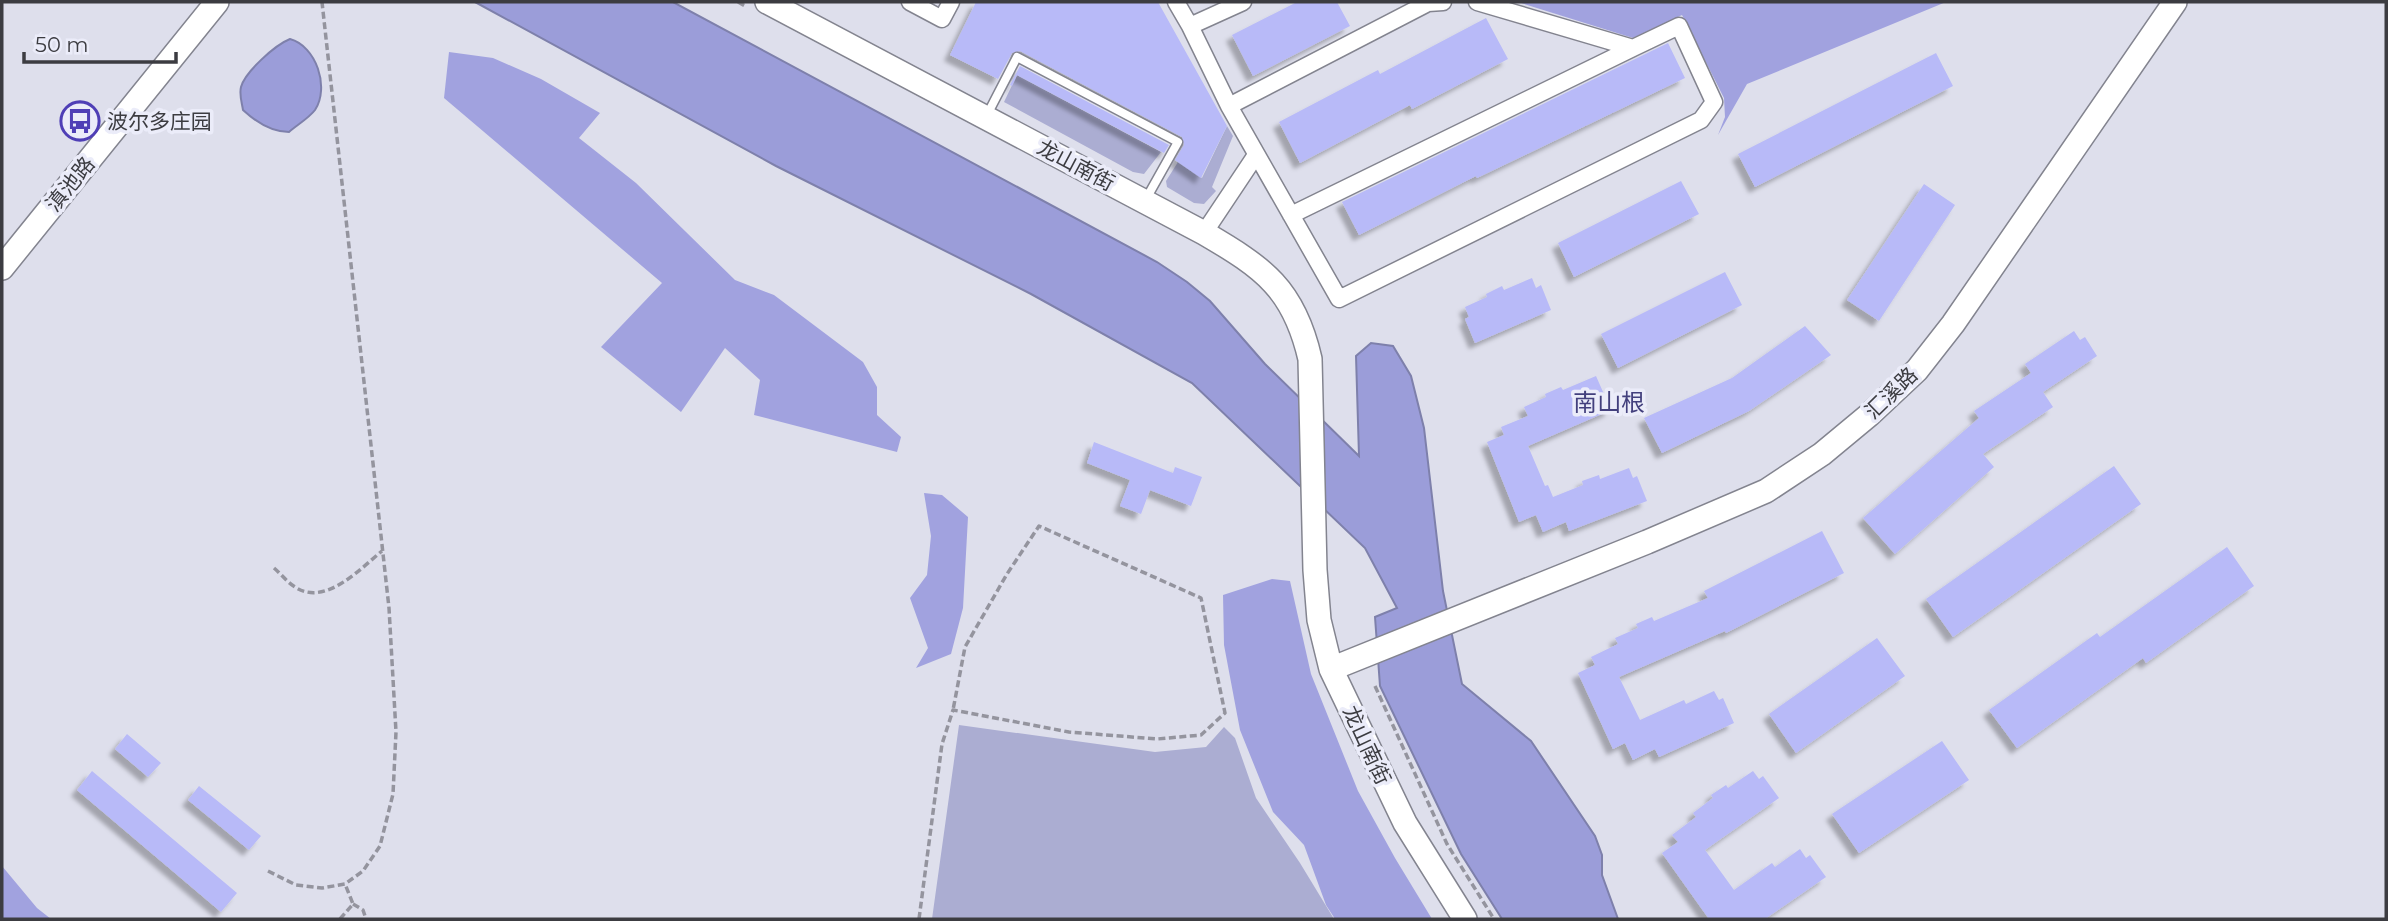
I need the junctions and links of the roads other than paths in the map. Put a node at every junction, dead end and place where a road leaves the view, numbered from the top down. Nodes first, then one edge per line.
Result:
1 (216, 2) edge
2 (910, 2) edge
3 (951, 2) edge
4 (1176, 2) edge
5 (1243, 2) edge
6 (1431, 2) edge
7 (1477, 2) edge
8 (2175, 2) edge
9 (758, 5) edge
10 (1190, 26) junction
11 (1633, 48) junction
12 (1229, 106) junction
13 (986, 117) junction
14 (1256, 155) junction
15 (1145, 201) junction
16 (1291, 215) junction
17 (1204, 233) junction
18 (2, 268) edge
19 (1331, 669) junction
20 (1465, 919) edge

1 - 18 street, 滇池路
2 - 3 street
4 - 10 street
5 - 10 street
6 - 12 street
7 - 11 street
8 - 19 street, 汇溪路
9 - 13 street, 龙山南街
10 - 12 street
11 - 16 street
11 - 16 street
12 - 14 street
13 - 15 street, 龙山南街
13 - 15 lane
14 - 16 street
14 - 17 street
15 - 17 street, 龙山南街
17 - 19 street, 龙山南街
19 - 20 street, 龙山南街

